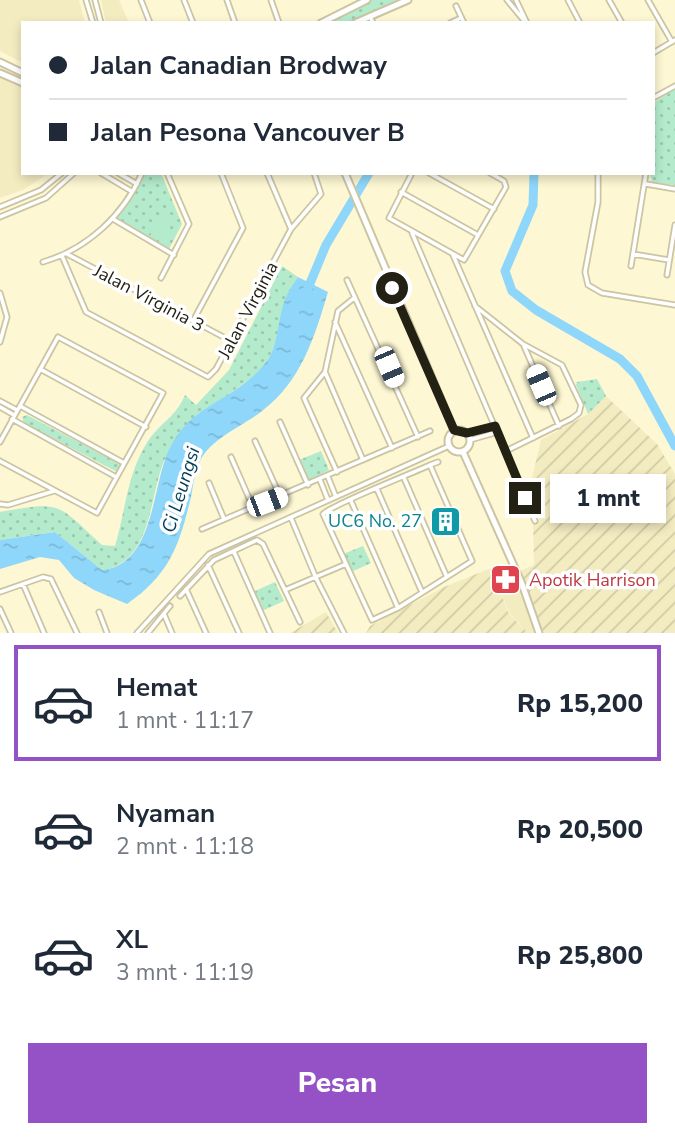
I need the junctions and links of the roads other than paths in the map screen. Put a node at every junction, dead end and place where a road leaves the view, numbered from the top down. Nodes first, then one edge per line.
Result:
1 (86, 0) edge
2 (95, 0) edge
3 (141, 0) edge
4 (184, 0) edge
5 (226, 0) edge
6 (271, 0) edge
7 (367, 0) edge
8 (408, 0) edge
9 (507, 0) edge
10 (516, 0) edge
11 (568, 0) edge
12 (609, 0) edge
13 (648, 0) edge
14 (456, 6) dead end
15 (372, 20) edge
16 (463, 20) edge
17 (92, 21) edge
18 (100, 21) edge
19 (149, 21) edge
20 (192, 21) edge
21 (234, 21) edge
22 (278, 21) edge
23 (325, 21) edge
24 (524, 21) edge
25 (525, 21) edge
26 (579, 21) edge
27 (621, 21) edge
28 (673, 41) edge
29 (655, 52) edge
30 (0, 62) edge
31 (21, 72) edge
32 (0, 73) edge
33 (21, 82) edge
34 (675, 86) edge
35 (655, 97) edge
36 (60, 175) edge
37 (72, 175) edge
38 (104, 175) edge
39 (121, 175) edge
40 (141, 175) edge
41 (168, 175) edge
42 (222, 175) edge
43 (268, 175) edge
44 (315, 175) edge
45 (346, 175) edge
46 (411, 175) edge
47 (433, 175) edge
48 (493, 175) edge
49 (598, 175) edge
50 (646, 175) edge
51 (137, 184) junction
52 (645, 184) junction
53 (675, 189) edge
54 (131, 191) junction
55 (401, 192) junction
56 (0, 208) edge
57 (494, 209) junction
58 (0, 218) edge
59 (113, 219) junction
60 (675, 225) edge
61 (291, 229) junction
62 (412, 233) junction
63 (479, 236) junction
64 (67, 254) junction
65 (633, 254) junction
66 (173, 255) junction
67 (453, 255) junction
68 (62, 256) junction
69 (669, 260) junction
70 (43, 262) dead end
71 (631, 266) dead end
72 (667, 275) dead end
73 (161, 278) dead end
74 (347, 280) dead end
75 (0, 293) edge
76 (354, 298) junction
77 (675, 305) edge
78 (475, 306) junction
79 (193, 321) junction
80 (335, 322) junction
81 (231, 341) junction
82 (0, 342) edge
83 (523, 344) junction
84 (40, 369) junction
85 (325, 372) junction
86 (0, 401) edge
87 (0, 407) edge
88 (18, 408) junction
89 (13, 417) junction
90 (280, 422) dead end
91 (495, 426) junction
92 (559, 426) junction
93 (146, 427) junction
94 (454, 430) junction
95 (429, 431) dead end
96 (498, 432) junction
97 (418, 437) junction
98 (469, 437) junction
99 (533, 438) junction
100 (255, 441) dead end
101 (0, 442) edge
102 (449, 446) junction
103 (392, 448) junction
104 (506, 451) junction
105 (463, 452) junction
106 (231, 457) dead end
107 (363, 460) junction
108 (0, 461) edge
109 (438, 462) dead end
110 (124, 463) junction
111 (430, 465) junction
112 (337, 472) junction
113 (116, 477) junction
114 (328, 477) junction
115 (404, 478) junction
116 (320, 481) junction
117 (209, 482) dead end
118 (308, 485) junction
119 (377, 489) junction
120 (54, 491) junction
121 (280, 497) junction
122 (336, 497) junction
123 (328, 500) junction
124 (351, 501) junction
125 (0, 504) edge
126 (253, 507) junction
127 (290, 517) junction
128 (224, 520) junction
129 (535, 521) dead end
130 (202, 529) dead end
131 (234, 551) junction
132 (208, 564) junction
133 (346, 565) junction
134 (446, 576) junction
135 (316, 578) junction
136 (23, 584) junction
137 (186, 589) junction
138 (285, 590) junction
139 (422, 590) junction
140 (0, 592) edge
141 (180, 596) dead end
142 (170, 606) dead end
143 (398, 608) junction
144 (0, 609) edge
145 (99, 612) dead end
146 (164, 614) junction
147 (300, 622) dead end
148 (11, 633) edge
149 (44, 633) edge
150 (77, 633) edge
151 (107, 633) edge
152 (137, 633) edge
153 (148, 633) edge
154 (172, 633) edge
155 (206, 633) edge
156 (239, 633) edge
157 (270, 633) edge
158 (344, 633) edge
159 (539, 633) edge

1 - 17 street
2 - 18 street
3 - 19 street
4 - 20 street
5 - 21 street
6 - 22 street
7 - 23 street
8 - 15 street
9 - 24 street
10 - 25 street
11 - 26 street
12 - 27 street
13 - 28 street
14 - 16 street
28 - 29 street
30 - 31 street
32 - 33 street
34 - 35 street
36 - 56 street
37 - 58 street
38 - 54 street
39 - 51 street
40 - 51 street
41 - 66 street
42 - 79 street
43 - 61 street
44 - 61 street, Jalan Virginia
45 - 94 street
46 - 55 street
47 - 57 street
48 - 57 street
49 - 77 street
50 - 52 street
51 - 54 street
52 - 53 street
52 - 65 street
54 - 59 street
55 - 62 street
55 - 63 street
57 - 63 street
59 - 64 street
59 - 66 street
60 - 69 street
61 - 81 street, Jalan Virginia
62 - 67 street
62 - 91 street
63 - 67 street
64 - 68 street
64 - 79 street, Jalan Virginia 3
65 - 69 street
65 - 71 street
66 - 73 street
67 - 78 street
68 - 70 street
68 - 81 street, Jalan Virginia
69 - 72 street
74 - 76 street
75 - 82 street
76 - 80 street
76 - 97 street
78 - 83 street
78 - 99 street
79 - 81 street, Jalan Virginia 3
80 - 85 street
80 - 103 street
83 - 92 street
83 - 92 street
84 - 88 street
84 - 93 street
84 - 93 street
85 - 107 street
85 - 112 street
86 - 88 street
87 - 89 street
88 - 89 street
88 - 110 street
89 - 101 street
89 - 113 street
90 - 118 street
91 - 96 street
91 - 98 street
92 - 99 street
93 - 110 street
94 - 98 street
94 - 102 street
95 - 97 street
96 - 98 street
96 - 104 street
97 - 103 street
98 - 105 street
99 - 104 street
100 - 121 street
102 - 105 street
102 - 122 street
103 - 107 street
104 - 129 street
105 - 159 street
106 - 126 street
107 - 112 street
108 - 120 street
109 - 111 street
110 - 113 street
111 - 115 street
111 - 134 street
112 - 114 street
113 - 120 street
114 - 116 street
114 - 122 street
115 - 119 street
115 - 134 street
116 - 118 street
116 - 123 street
117 - 128 street
118 - 121 street
119 - 124 street
119 - 139 street
120 - 125 street
121 - 126 street
122 - 123 street
123 - 127 street
124 - 133 street
124 - 143 street
126 - 128 street
127 - 135 street
127 - 152 street
128 - 130 street
131 - 132 street
131 - 138 street
131 - 157 street
132 - 137 street
132 - 156 street
133 - 135 street
133 - 143 street
134 - 139 street
135 - 138 street
135 - 158 street
136 - 140 street
136 - 149 street
136 - 150 street
137 - 141 street
137 - 155 street
138 - 147 street
139 - 143 street
142 - 146 street
144 - 148 street
145 - 151 street
146 - 153 street
146 - 154 street

